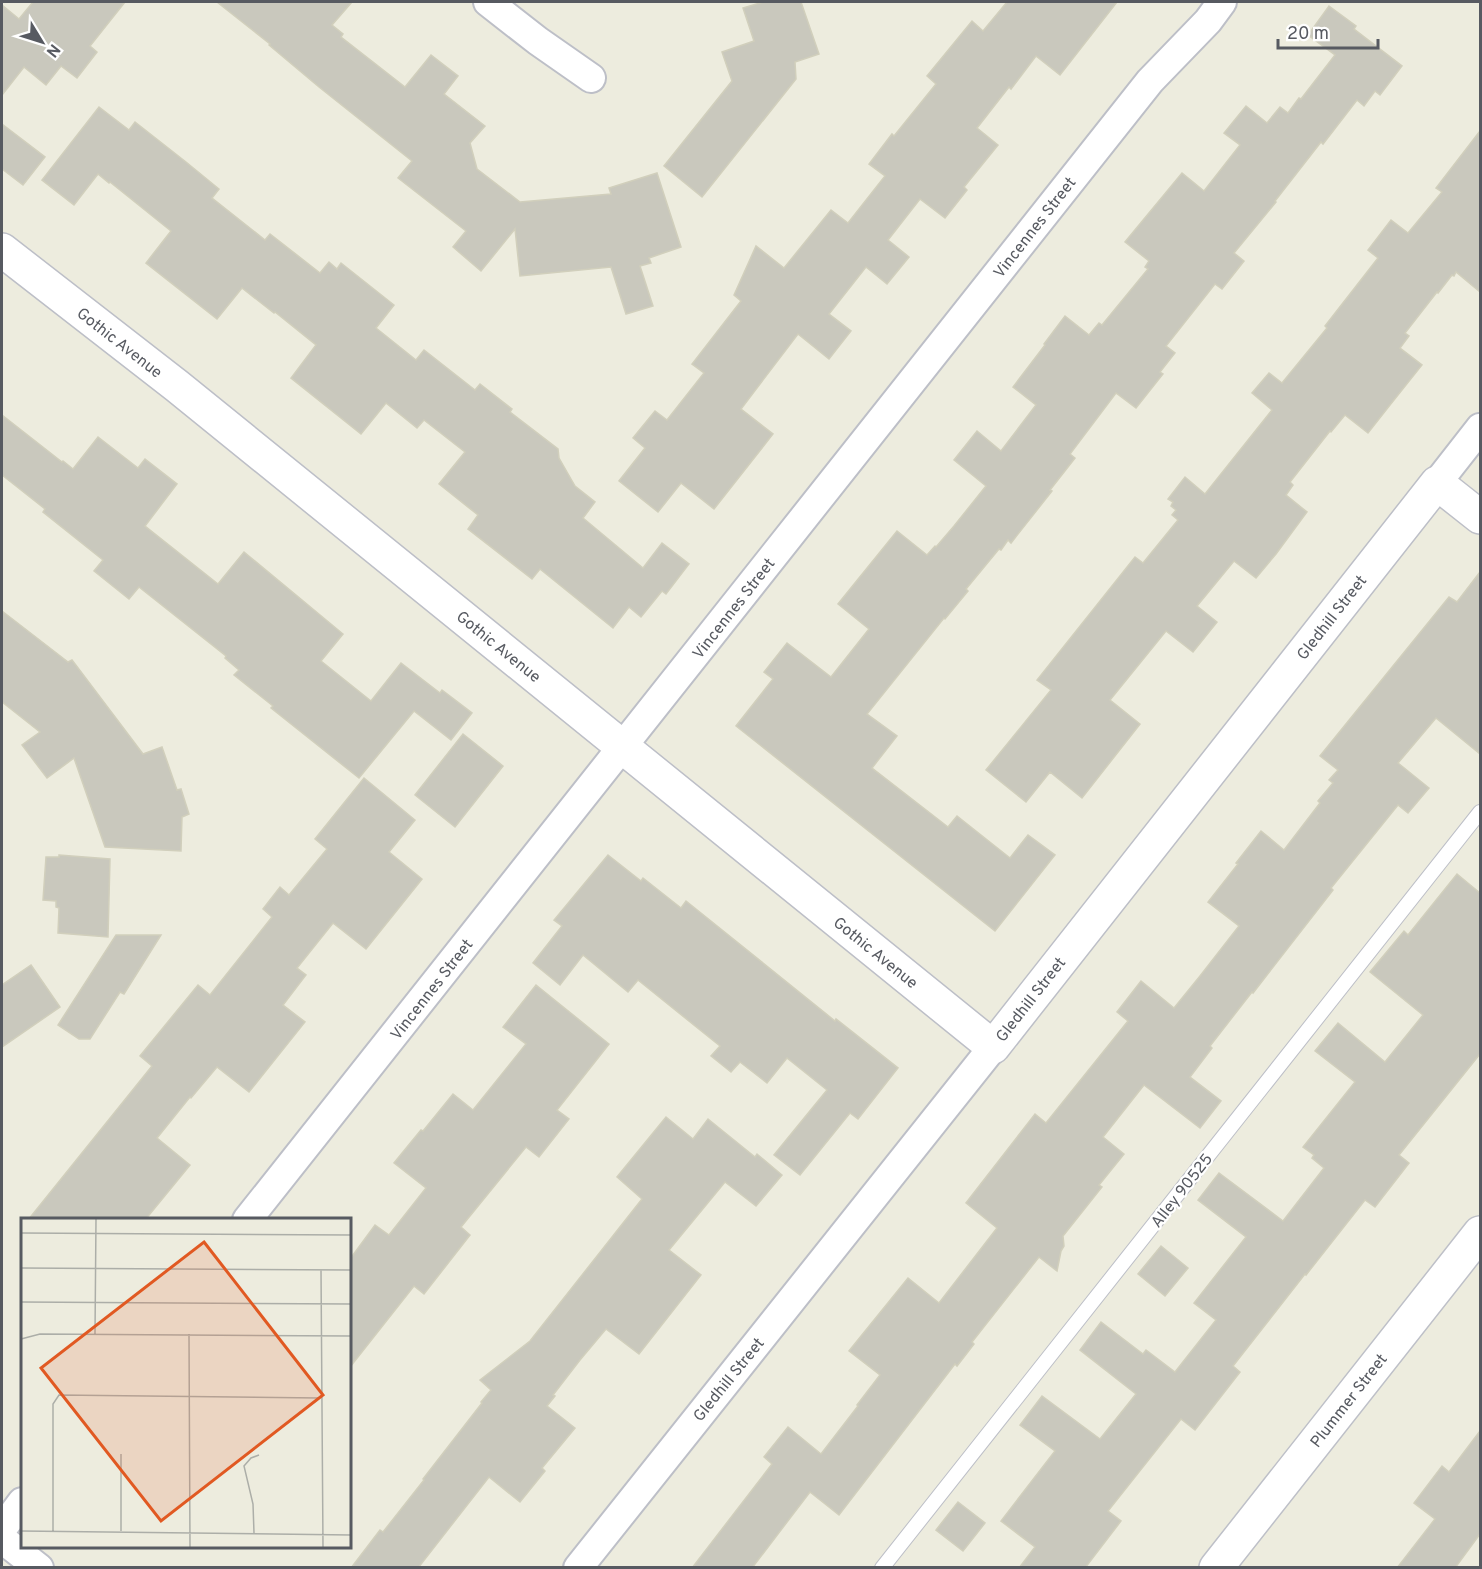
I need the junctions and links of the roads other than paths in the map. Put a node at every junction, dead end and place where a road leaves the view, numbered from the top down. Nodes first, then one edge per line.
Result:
1 (488, 2) edge
2 (1222, 2) edge
3 (591, 78) dead end
4 (2, 250) edge
5 (1480, 428) edge
6 (1437, 483) junction
7 (1480, 517) edge
8 (623, 747) junction
9 (1480, 812) edge
10 (993, 1047) junction
11 (249, 1218) edge
12 (1480, 1233) edge
13 (21, 1503) edge
14 (2, 1529) edge
15 (2, 1539) edge
16 (39, 1568) edge
17 (578, 1568) edge
18 (882, 1568) edge
19 (1216, 1568) edge

1 - 3 street
2 - 8 street, Vincennes Street
4 - 8 street, Gothic Avenue
5 - 6 street, Gledhill Street
6 - 7 street
6 - 10 street, Gledhill Street
8 - 10 street, Gothic Avenue
8 - 11 street, Vincennes Street
9 - 18 lane, Alley 90525
10 - 17 street, Gledhill Street
12 - 19 street, Plummer Street
13 - 14 street
15 - 16 street

